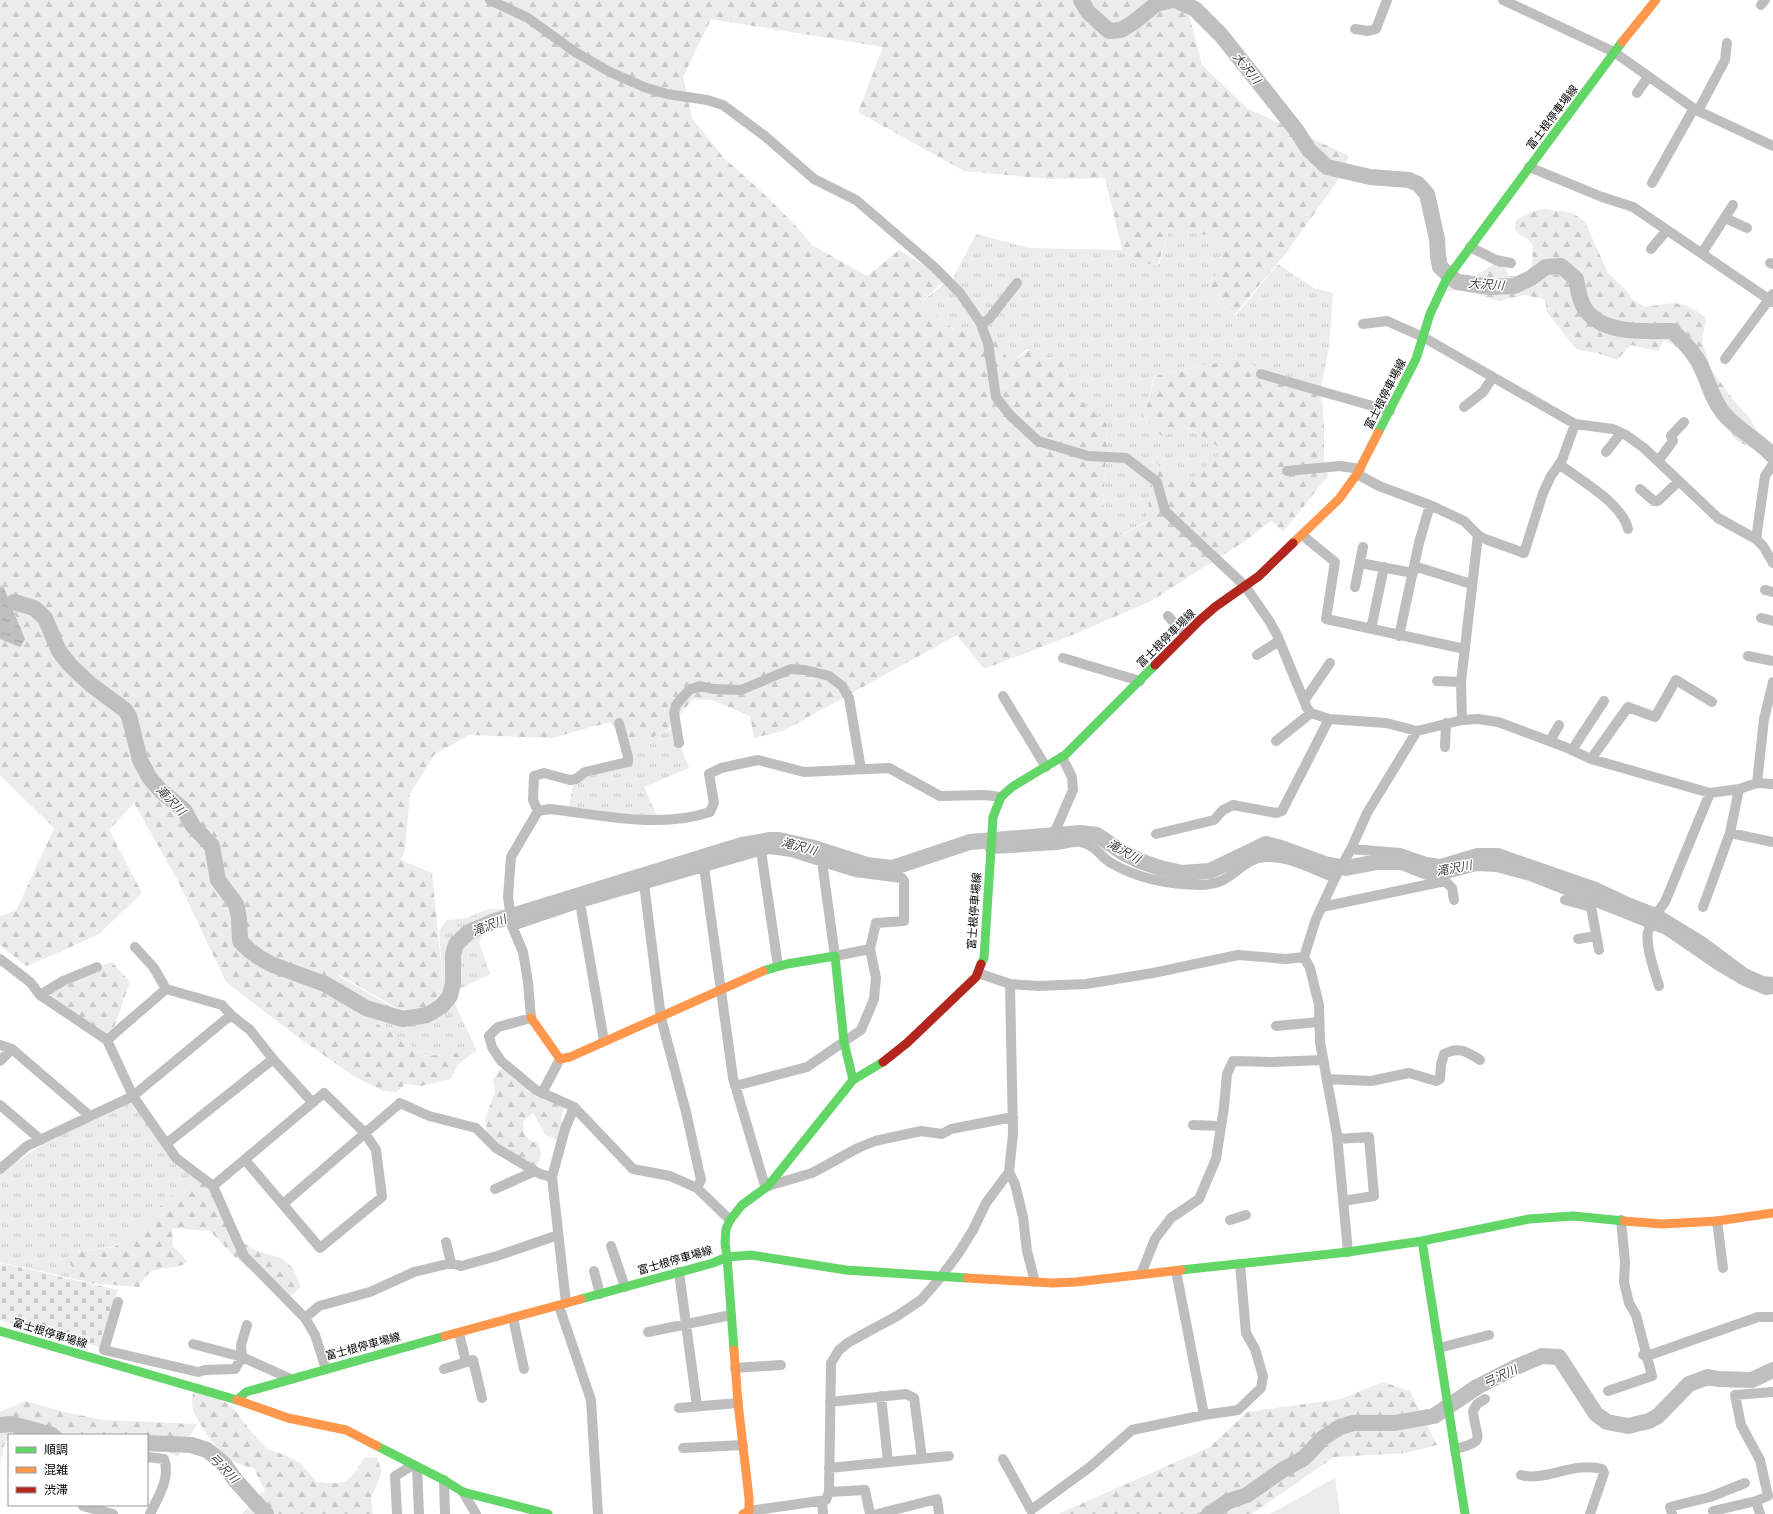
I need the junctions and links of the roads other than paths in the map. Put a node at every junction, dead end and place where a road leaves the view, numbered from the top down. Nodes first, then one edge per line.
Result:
1 (490, 0) edge
2 (1387, 0) edge
3 (1503, 0) edge
4 (1656, 0) edge
5 (1355, 29) dead end
6 (1728, 44) dead end
7 (1614, 52) junction
8 (1648, 77) junction
9 (1637, 93) dead end
10 (1696, 109) junction
11 (1773, 146) edge
12 (1529, 167) junction
13 (1652, 183) dead end
14 (1733, 205) dead end
15 (1725, 218) junction
16 (1747, 228) dead end
17 (1667, 230) junction
18 (1470, 247) junction
19 (1651, 249) dead end
20 (1702, 253) junction
21 (1511, 263) dead end
22 (1017, 284) dead end
23 (1772, 298) edge
24 (981, 324) junction
25 (1363, 324) dead end
26 (1423, 337) junction
27 (1725, 359) dead end
28 (1262, 374) dead end
29 (1493, 377) junction
30 (1464, 407) dead end
31 (1390, 410) junction
32 (1684, 422) dead end
33 (1575, 424) junction
34 (1621, 433) junction
35 (1606, 452) dead end
36 (1658, 461) junction
37 (1559, 464) junction
38 (1773, 465) edge
39 (1288, 471) dead end
40 (1358, 471) junction
41 (1679, 481) junction
42 (1640, 489) dead end
43 (1430, 505) junction
44 (1628, 529) dead end
45 (1302, 535) junction
46 (1478, 535) junction
47 (1756, 539) junction
48 (1363, 547) dead end
49 (1360, 563) junction
50 (1773, 563) edge
51 (1384, 568) junction
52 (1413, 570) junction
53 (1468, 583) dead end
54 (1245, 586) junction
55 (1355, 587) dead end
56 (1168, 616) dead end
57 (1761, 618) dead end
58 (1773, 620) edge
59 (1371, 629) junction
60 (1185, 635) junction
61 (1399, 636) junction
62 (1280, 641) junction
63 (1465, 649) junction
64 (1257, 655) dead end
65 (1748, 656) dead end
66 (1064, 658) dead end
67 (1773, 661) edge
68 (1330, 663) dead end
69 (1140, 681) junction
70 (1437, 681) dead end
71 (1462, 682) junction
72 (1773, 682) edge
73 (1003, 696) dead end
74 (1304, 701) junction
75 (1604, 701) dead end
76 (1712, 702) dead end
77 (1311, 714) junction
78 (1329, 719) junction
79 (1462, 720) junction
80 (1446, 723) junction
81 (619, 724) dead end
82 (1559, 725) dead end
83 (1417, 730) junction
84 (1276, 741) dead end
85 (1550, 741) junction
86 (679, 743) dead end
87 (1446, 747) dead end
88 (1572, 750) junction
89 (1062, 757) junction
90 (1591, 760) junction
91 (1046, 767) junction
92 (861, 769) junction
93 (1757, 783) junction
94 (1773, 784) edge
95 (1739, 789) junction
96 (1710, 793) junction
97 (1001, 797) junction
98 (538, 811) junction
99 (1730, 833) junction
100 (1156, 834) dead end
101 (1773, 842) edge
102 (1058, 845) junction
103 (990, 849) junction
104 (761, 851) junction
105 (1348, 853) junction
106 (822, 862) junction
107 (704, 867) junction
108 (1336, 876) junction
109 (644, 884) junction
110 (1596, 888) junction
111 (1454, 900) dead end
112 (1565, 900) dead end
113 (580, 903) junction
114 (1322, 907) junction
115 (1590, 907) junction
116 (1703, 907) dead end
117 (1656, 913) junction
118 (512, 922) junction
119 (1596, 936) junction
120 (1578, 939) dead end
121 (135, 946) dead end
122 (870, 949) junction
123 (1599, 950) dead end
124 (835, 956) junction
125 (1304, 957) junction
126 (0, 959) edge
127 (778, 966) junction
128 (96, 967) dead end
129 (978, 973) junction
130 (1773, 982) edge
131 (1010, 984) junction
132 (1659, 986) dead end
133 (722, 988) junction
134 (166, 989) junction
135 (40, 995) junction
136 (231, 1015) junction
137 (531, 1018) junction
138 (660, 1018) junction
139 (1319, 1022) junction
140 (1276, 1026) dead end
141 (107, 1040) junction
142 (604, 1041) junction
143 (844, 1042) junction
144 (0, 1045) edge
145 (12, 1049) junction
146 (273, 1059) junction
147 (560, 1059) junction
148 (1324, 1060) junction
149 (1480, 1060) dead end
150 (0, 1062) edge
151 (1327, 1079) junction
152 (853, 1080) junction
153 (735, 1086) junction
154 (542, 1092) junction
155 (133, 1096) junction
156 (312, 1102) junction
157 (0, 1105) edge
158 (574, 1107) junction
159 (90, 1116) junction
160 (1013, 1117) junction
161 (1193, 1125) dead end
162 (1221, 1126) junction
163 (365, 1133) junction
164 (1337, 1139) junction
165 (41, 1140) junction
166 (166, 1144) junction
167 (245, 1160) junction
168 (0, 1169) edge
169 (534, 1171) junction
170 (1009, 1172) junction
171 (552, 1177) junction
172 (213, 1186) junction
173 (766, 1186) junction
174 (697, 1188) junction
175 (495, 1190) dead end
176 (1343, 1201) junction
177 (283, 1204) junction
178 (1773, 1213) edge
179 (1246, 1215) dead end
180 (730, 1220) junction
181 (1230, 1220) dead end
182 (1621, 1220) junction
183 (1717, 1221) junction
184 (558, 1235) junction
185 (1422, 1241) junction
186 (446, 1242) dead end
187 (611, 1246) dead end
188 (1348, 1252) junction
189 (727, 1257) junction
190 (451, 1263) junction
191 (1240, 1264) junction
192 (1723, 1268) dead end
193 (594, 1271) dead end
194 (1176, 1271) junction
195 (679, 1272) junction
196 (1141, 1274) junction
197 (941, 1277) junction
198 (1035, 1282) junction
199 (625, 1287) junction
200 (600, 1294) junction
201 (118, 1302) dead end
202 (562, 1304) junction
203 (731, 1315) junction
204 (1773, 1316) edge
205 (305, 1318) junction
206 (513, 1318) junction
207 (247, 1324) dead end
208 (685, 1324) junction
209 (0, 1331) edge
210 (648, 1332) dead end
211 (459, 1333) junction
212 (1489, 1335) dead end
213 (194, 1344) dead end
214 (1439, 1348) junction
215 (1645, 1356) junction
216 (242, 1357) junction
217 (466, 1362) junction
218 (781, 1365) dead end
219 (326, 1368) junction
220 (735, 1368) junction
221 (444, 1369) dead end
222 (524, 1369) dead end
223 (291, 1379) junction
224 (1608, 1391) dead end
225 (1773, 1392) edge
226 (881, 1396) junction
227 (482, 1398) dead end
228 (1485, 1399) dead end
229 (237, 1400) junction
230 (830, 1402) junction
231 (738, 1403) junction
232 (697, 1406) junction
233 (679, 1408) dead end
234 (1204, 1414) junction
235 (743, 1445) junction
236 (683, 1448) dead end
237 (1455, 1449) junction
238 (949, 1456) dead end
239 (148, 1457) edge
240 (922, 1458) junction
241 (1003, 1459) dead end
242 (888, 1462) junction
243 (415, 1466) junction
244 (829, 1468) junction
245 (1521, 1475) dead end
246 (444, 1480) junction
247 (1745, 1483) dead end
248 (463, 1492) junction
249 (830, 1492) junction
250 (1710, 1496) junction
251 (822, 1501) junction
252 (1756, 1501) junction
253 (83, 1508) edge
254 (746, 1513) edge
255 (1714, 1513) edge
256 (113, 1514) edge
257 (150, 1514) edge
258 (397, 1514) edge
259 (419, 1514) edge
260 (445, 1514) edge
261 (476, 1514) edge
262 (548, 1514) edge
263 (598, 1514) edge
264 (823, 1514) edge
265 (870, 1514) edge
266 (877, 1514) edge
267 (939, 1514) edge
268 (1465, 1514) edge
269 (1590, 1514) edge
270 (1672, 1514) edge
271 (1760, 1514) edge

1 - 24 street
2 - 5 street
3 - 7 street
4 - 7 street, 富士根停車場線
6 - 10 street
7 - 8 street
7 - 12 street, 富士根停車場線
8 - 9 street
8 - 10 street
10 - 11 street
10 - 13 street
12 - 17 street
12 - 18 street, 富士根停車場線
14 - 15 street
15 - 16 street
15 - 20 street
17 - 19 street
17 - 20 street
18 - 21 street
18 - 26 street, 富士根停車場線
20 - 23 street
22 - 24 street
23 - 27 street
24 - 54 street
25 - 26 street
26 - 29 street
26 - 31 street, 富士根停車場線
28 - 31 street
29 - 30 street
29 - 33 street
31 - 40 street, 富士根停車場線
32 - 36 street
33 - 34 street
33 - 37 street
34 - 35 street
34 - 36 street
36 - 41 street
37 - 44 street
37 - 46 street
38 - 47 street
39 - 40 street
40 - 43 street
40 - 45 street, 富士根停車場線
41 - 42 street
41 - 47 street
43 - 46 street
43 - 52 street
45 - 54 street, 富士根停車場線
45 - 59 street
46 - 63 street
47 - 50 street
48 - 49 street
49 - 51 street
49 - 55 street
51 - 52 street
51 - 59 street
52 - 53 street
52 - 61 street
54 - 60 street, 富士根停車場線
54 - 62 street
56 - 60 street
57 - 58 street
59 - 61 street
60 - 69 street, 富士根停車場線
61 - 63 street
62 - 64 street
62 - 74 street
63 - 71 street
65 - 67 street
66 - 69 street
68 - 74 street
69 - 89 street, 富士根停車場線
70 - 71 street
71 - 79 street
72 - 93 street
73 - 91 street
74 - 77 street
75 - 88 street
76 - 90 street
77 - 78 street
77 - 84 street
78 - 83 street
78 - 100 street
79 - 80 street
79 - 85 street
80 - 83 street
80 - 87 street
81 - 98 street
82 - 85 street
83 - 105 street
85 - 88 street
86 - 92 street
88 - 90 street
89 - 91 street, 富士根停車場線
89 - 102 street
90 - 96 street
91 - 97 street, 富士根停車場線
92 - 97 street
92 - 98 street
93 - 94 street
93 - 95 street
95 - 96 street
95 - 99 street
96 - 117 street
97 - 103 street, 富士根停車場線
98 - 118 street
99 - 101 street
99 - 116 street
102 - 103 street
102 - 108 street
103 - 129 street, 富士根停車場線
104 - 106 street
104 - 107 street
104 - 127 street
105 - 108 street
105 - 110 street
106 - 122 street
106 - 124 street
107 - 109 street
107 - 133 street
108 - 114 street
109 - 113 street
109 - 138 street
110 - 115 street
110 - 117 street
111 - 114 street
112 - 115 street
113 - 118 street
113 - 142 street
114 - 125 street
115 - 119 street
117 - 130 street
117 - 132 street
118 - 137 street
119 - 120 street
119 - 123 street
121 - 134 street
122 - 124 street
122 - 143 street
124 - 127 street
124 - 143 street
125 - 131 street
125 - 139 street
126 - 135 street
127 - 133 street
128 - 135 street
129 - 131 street
129 - 152 street, 富士根停車場線
131 - 160 street
133 - 138 street
133 - 153 street
134 - 136 street
134 - 141 street
135 - 141 street
136 - 146 street
136 - 155 street
137 - 147 street
137 - 154 street
138 - 142 street
138 - 174 street
139 - 140 street
139 - 148 street
141 - 155 street
142 - 147 street
143 - 152 street
143 - 153 street
144 - 145 street
145 - 150 street
145 - 159 street
146 - 156 street
146 - 166 street
147 - 154 street
148 - 151 street
148 - 162 street
149 - 151 street
151 - 164 street
152 - 173 street, 富士根停車場線
153 - 173 street
154 - 158 street
155 - 159 street
155 - 166 street
156 - 163 street
156 - 167 street
157 - 165 street
158 - 171 street
158 - 174 street
159 - 165 street
160 - 170 street
160 - 173 street
161 - 162 street
162 - 196 street
163 - 169 street
163 - 177 street
163 - 177 street
164 - 176 street
164 - 176 street
165 - 168 street
166 - 172 street
167 - 172 street
167 - 177 street
169 - 171 street
169 - 175 street
170 - 197 street
170 - 198 street
171 - 184 street
172 - 205 street
173 - 180 street, 富士根停車場線
174 - 180 street
176 - 188 street
178 - 183 street
179 - 181 street
180 - 189 street, 富士根停車場線
182 - 183 street
182 - 185 street
182 - 215 street
183 - 192 street
184 - 190 street
184 - 202 street
185 - 188 street
185 - 214 street
186 - 190 street
187 - 199 street
188 - 191 street
189 - 195 street, 富士根停車場線
189 - 197 street
189 - 203 street
190 - 205 street
191 - 194 street
191 - 234 street
193 - 200 street
194 - 196 street
194 - 234 street
195 - 199 street, 富士根停車場線
195 - 208 street
196 - 198 street
197 - 198 street
197 - 230 street
199 - 200 street, 富士根停車場線
200 - 202 street, 富士根停車場線
201 - 216 street
202 - 206 street, 富士根停車場線
202 - 263 street
203 - 208 street
203 - 220 street
204 - 215 street
205 - 219 street
206 - 211 street, 富士根停車場線
206 - 222 street
207 - 216 street
208 - 210 street
208 - 232 street
209 - 229 street, 富士根停車場線
211 - 217 street
211 - 219 street, 富士根停車場線
212 - 214 street
213 - 216 street
214 - 237 street
215 - 224 street
216 - 223 street
217 - 221 street
217 - 227 street
218 - 220 street
219 - 223 street, 富士根停車場線
220 - 231 street
223 - 229 street, 富士根停車場線
225 - 252 street
226 - 230 street
226 - 240 street
226 - 242 street
228 - 237 street
229 - 243 street
230 - 244 street
231 - 232 street
231 - 235 street
232 - 233 street
234 - 241 street
235 - 236 street
235 - 254 street
237 - 268 street
238 - 240 street
239 - 257 street
240 - 242 street
242 - 244 street
243 - 246 street
243 - 258 street
243 - 259 street
244 - 249 street
245 - 269 street
246 - 248 street
246 - 260 street
247 - 250 street
248 - 261 street
248 - 262 street
249 - 251 street
249 - 265 street
250 - 255 street
250 - 270 street
251 - 254 street
251 - 264 street
252 - 255 street
252 - 271 street
253 - 256 street
266 - 267 street

